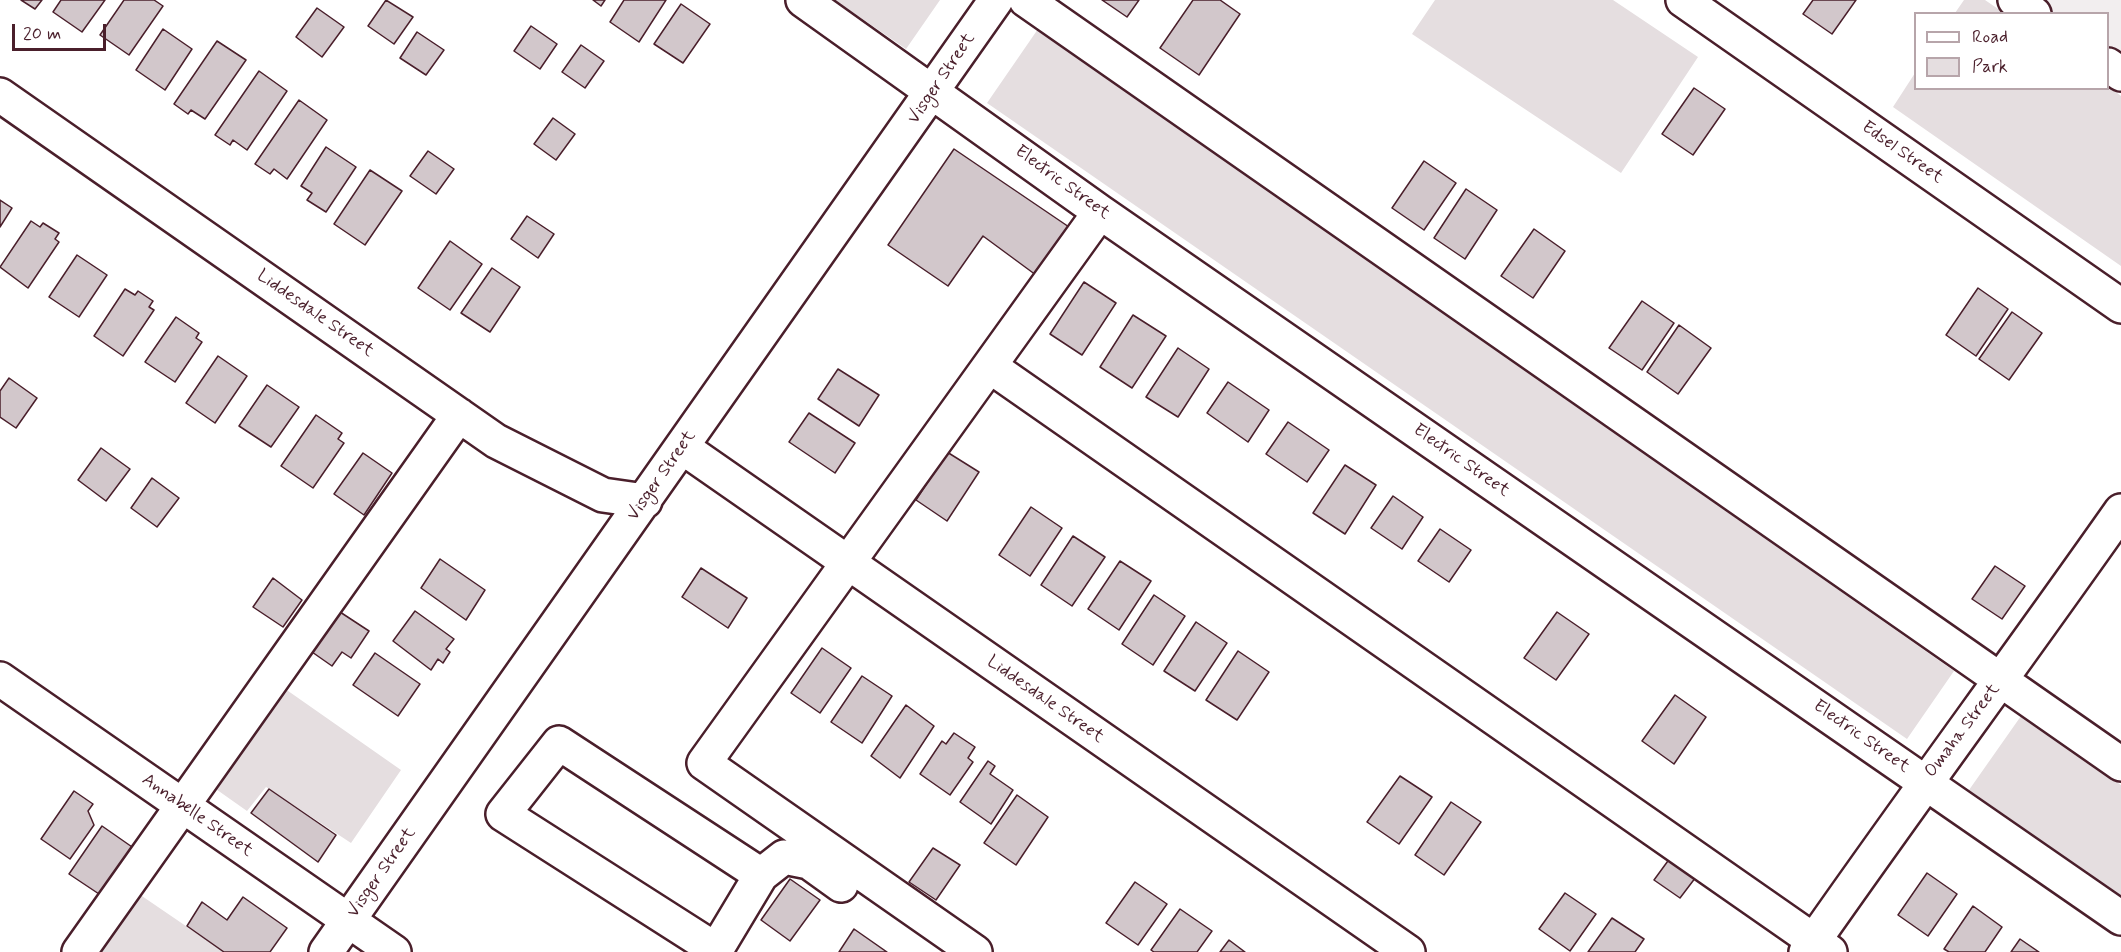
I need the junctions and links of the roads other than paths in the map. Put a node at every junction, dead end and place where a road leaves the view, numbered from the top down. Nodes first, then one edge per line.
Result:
1 (803, 0) edge
2 (996, 0) edge
3 (1026, 0) edge
4 (1683, 0) edge
5 (2015, 0) edge
6 (2031, 12) edge
7 (2109, 65) edge
8 (2121, 74) edge
9 (933, 91) junction
10 (0, 95) edge
11 (1100, 212) junction
12 (2121, 306) edge
13 (991, 367) junction
14 (459, 415) junction
15 (682, 447) junction
16 (645, 501) junction
17 (2121, 512) edge
18 (847, 564) junction
19 (0, 679) edge
20 (2002, 680) junction
21 (2121, 764) edge
22 (1925, 782) junction
23 (184, 807) junction
24 (761, 874) junction
25 (2121, 918) edge
26 (348, 922) junction
27 (1817, 948) edge
28 (715, 951) edge
29 (79, 952) edge
30 (326, 952) edge
31 (394, 952) edge
32 (938, 952) edge
33 (975, 952) edge
34 (1408, 952) edge

1 - 9 street, Electric Street
2 - 9 street, Visger Street
3 - 20 street
4 - 12 street, Edsel Street
5 - 6 street
7 - 8 street
9 - 11 street, Electric Street
9 - 15 street, Visger Street
10 - 14 street, Liddesdale Street
11 - 13 street
11 - 22 street, Electric Street
13 - 18 street
13 - 27 street
14 - 16 street, Liddesdale Street
14 - 23 street
15 - 16 street, Visger Street
15 - 18 street, Liddesdale Street
16 - 26 street, Visger Street
17 - 20 street, Omaha Street
18 - 33 street
18 - 34 street, Liddesdale Street
19 - 23 street, Annabelle Street
20 - 21 street
20 - 22 street, Omaha Street
22 - 25 street, Electric Street
22 - 27 street, Omaha Street
23 - 26 street, Annabelle Street
23 - 29 street
24 - 28 street
24 - 28 street
24 - 32 street
26 - 30 street, Visger Street
26 - 31 street, Annabelle Street

